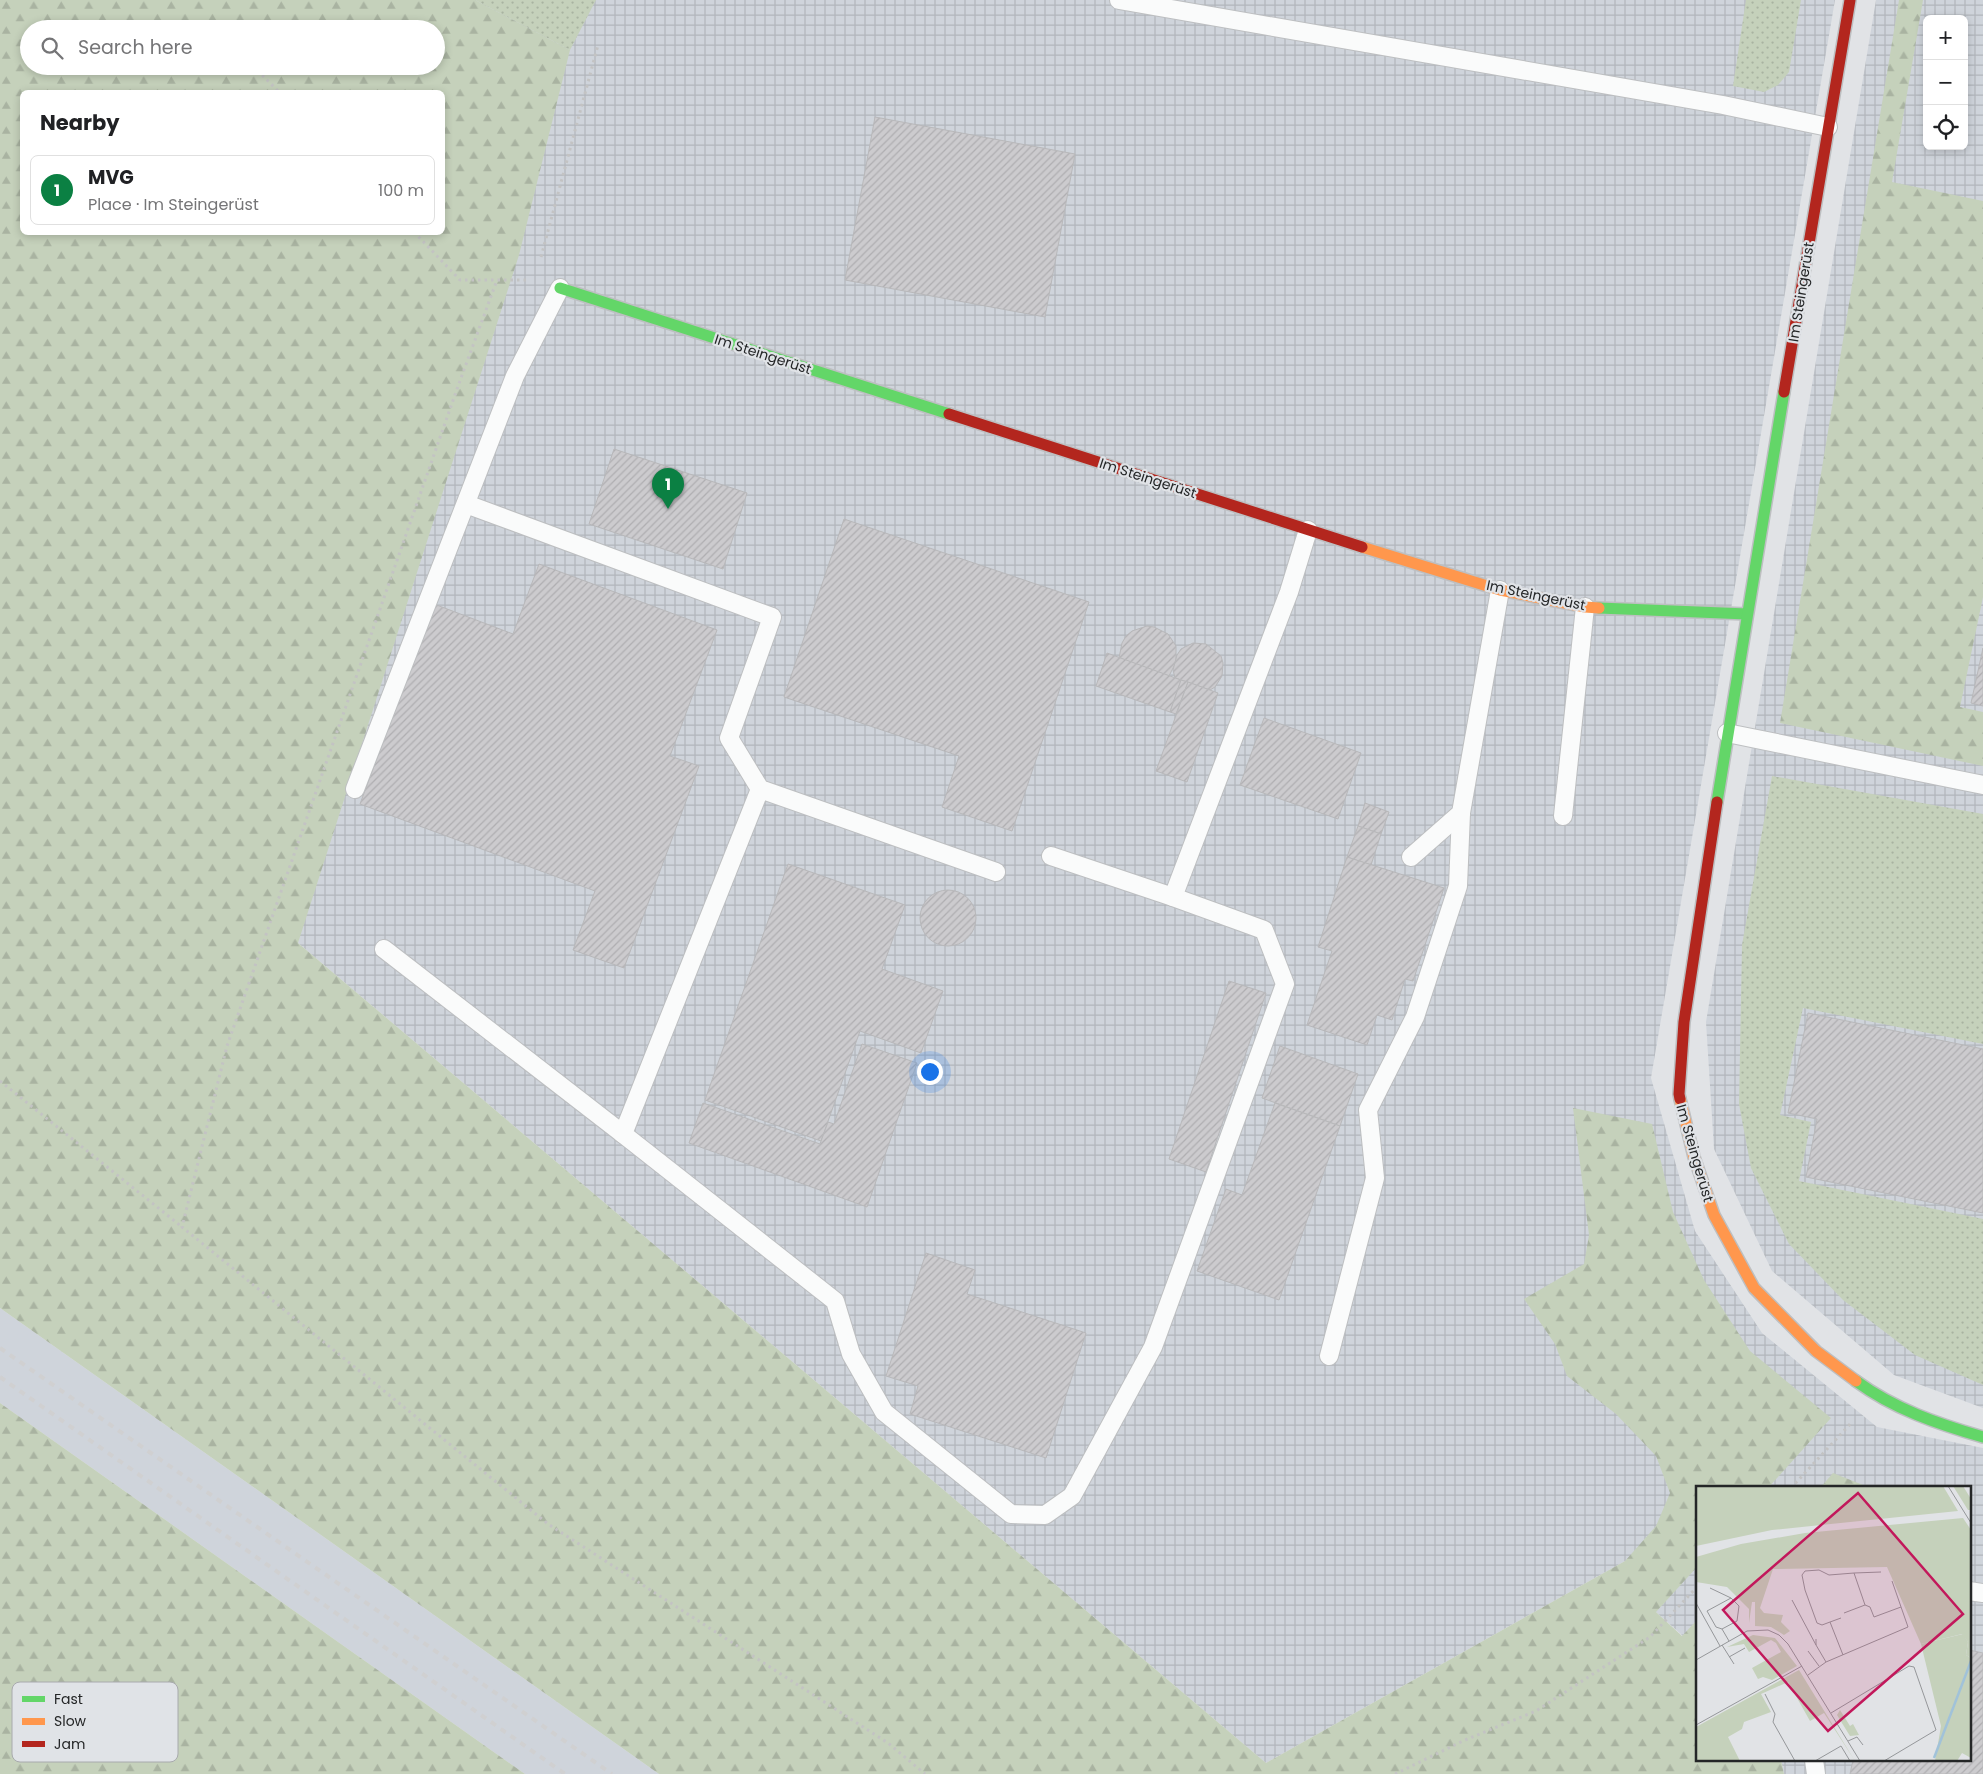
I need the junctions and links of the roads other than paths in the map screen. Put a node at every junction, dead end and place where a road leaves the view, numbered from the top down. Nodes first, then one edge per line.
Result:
1 (1120, 0) edge
2 (1850, 0) edge
3 (1828, 127) junction
4 (560, 288) joint
5 (466, 504) junction
6 (1308, 530) junction
7 (1500, 590) junction
8 (1585, 607) junction
9 (1747, 614) junction
10 (1727, 733) junction
11 (1983, 785) edge
12 (760, 788) junction
13 (355, 789) dead end
14 (1461, 813) junction
15 (1563, 816) dead end
16 (1051, 856) dead end
17 (1411, 857) dead end
18 (996, 872) dead end
19 (1173, 897) junction
20 (384, 948) dead end
21 (623, 1134) junction
22 (1328, 1356) dead end
23 (1983, 1437) edge
24 (1970, 1591) edge
25 (1983, 1593) edge

1 - 3 lane
2 - 3 street, Im Steingerüst
3 - 9 street, Im Steingerüst
4 - 5 lane
4 - 6 street, Im Steingerüst
5 - 12 lane
5 - 13 lane
6 - 7 street, Im Steingerüst
6 - 19 lane
7 - 8 street, Im Steingerüst
7 - 14 lane
8 - 9 street, Im Steingerüst
8 - 15 lane
9 - 10 street, Im Steingerüst
10 - 11 lane
10 - 23 street, Im Steingerüst
12 - 18 lane
12 - 21 lane
14 - 17 lane
14 - 22 lane
16 - 19 lane
19 - 21 lane
20 - 21 lane
24 - 25 lane

